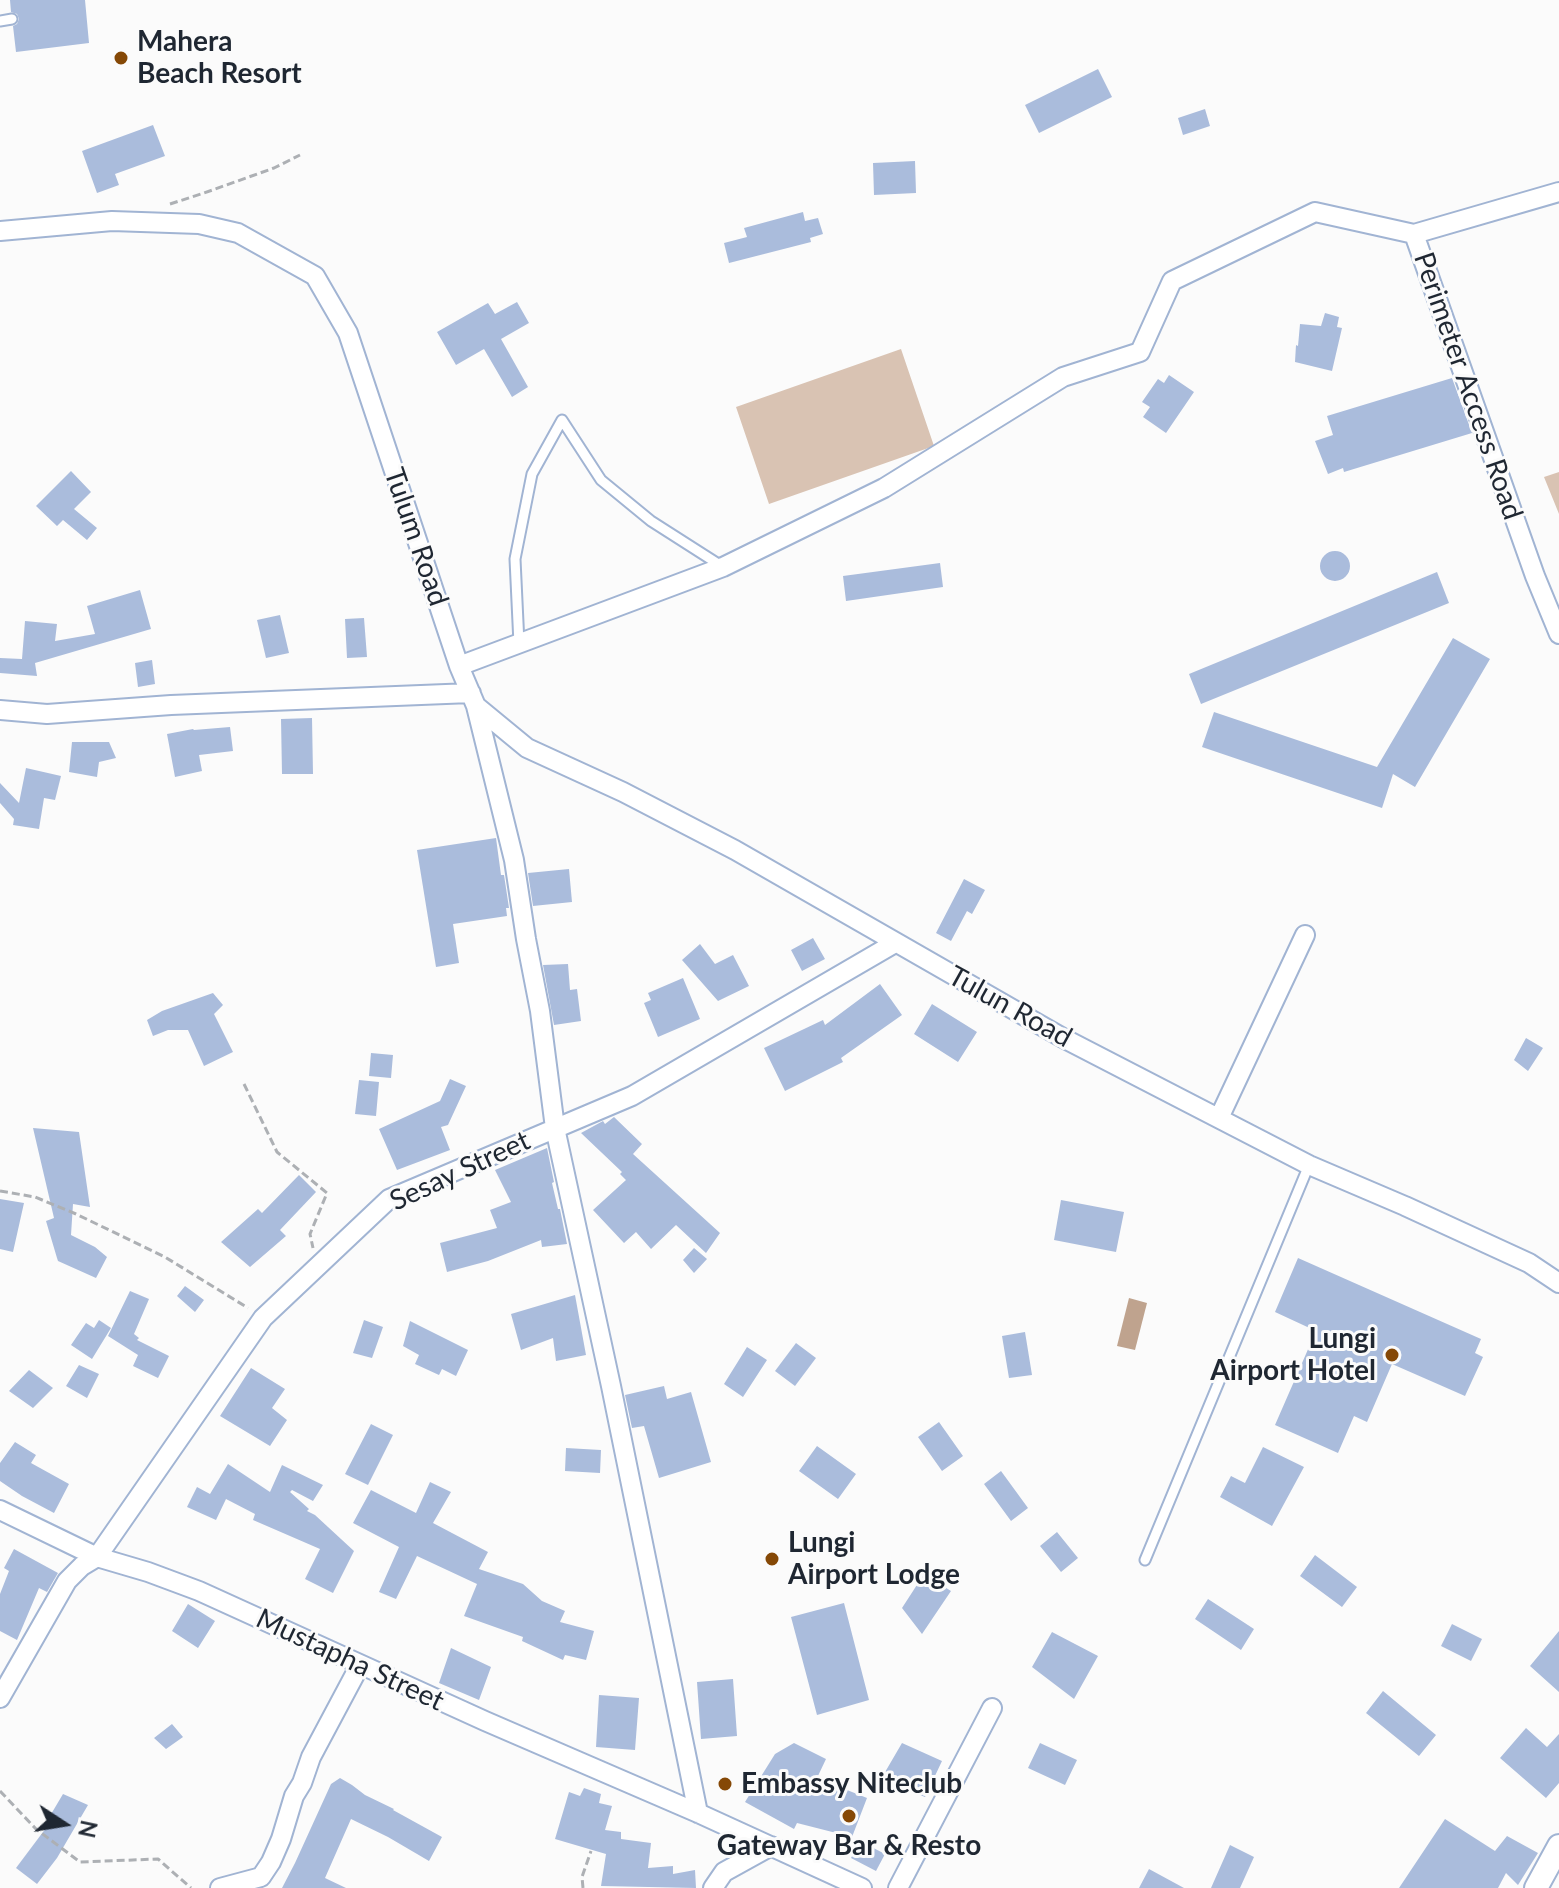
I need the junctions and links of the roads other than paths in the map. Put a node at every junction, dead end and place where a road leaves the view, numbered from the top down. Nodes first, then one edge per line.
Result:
1 (12, 19) dead end
2 (0, 21) edge
3 (1559, 192) edge
4 (0, 231) edge
5 (1414, 234) junction
6 (723, 567) junction
7 (1559, 634) edge
8 (519, 644) junction
9 (459, 666) junction
10 (473, 700) junction
11 (0, 710) edge
12 (1305, 935) dead end
13 (895, 943) junction
14 (1219, 1118) junction
15 (555, 1128) junction
16 (1309, 1165) junction
17 (1559, 1283) edge
18 (0, 1510) edge
19 (97, 1557) junction
20 (1145, 1560) dead end
21 (360, 1665) junction
22 (0, 1698) edge
23 (992, 1708) dead end
24 (698, 1813) junction
25 (771, 1846) junction
26 (1559, 1846) edge
27 (220, 1888) edge
28 (713, 1888) edge
29 (862, 1888) edge
30 (898, 1888) edge
31 (1536, 1888) edge

1 - 2 lane
3 - 5 street, Perimeter Access Road
4 - 9 street, Tulum Road
5 - 6 street
5 - 7 street, Perimeter Access Road
6 - 8 street
6 - 8 lane
8 - 9 street
9 - 10 street, Tulum Road
10 - 11 street
10 - 13 street, Tulun Road
10 - 15 street, Tulum Road
12 - 14 street
13 - 14 street, Tulun Road
13 - 15 street, Sesay Street
14 - 16 street, Tulun Road
15 - 19 street, Sesay Street
15 - 24 street, Tulum Road
16 - 17 street, Tulun Road
16 - 20 lane
18 - 19 street, Mustapha Street
19 - 21 street, Mustapha Street
19 - 22 street, Sesay Street
21 - 24 street, Mustapha Street
21 - 27 street
23 - 30 street
24 - 25 street, Mustapha Street
25 - 28 street
25 - 29 street, Mustapha Street
26 - 31 street

